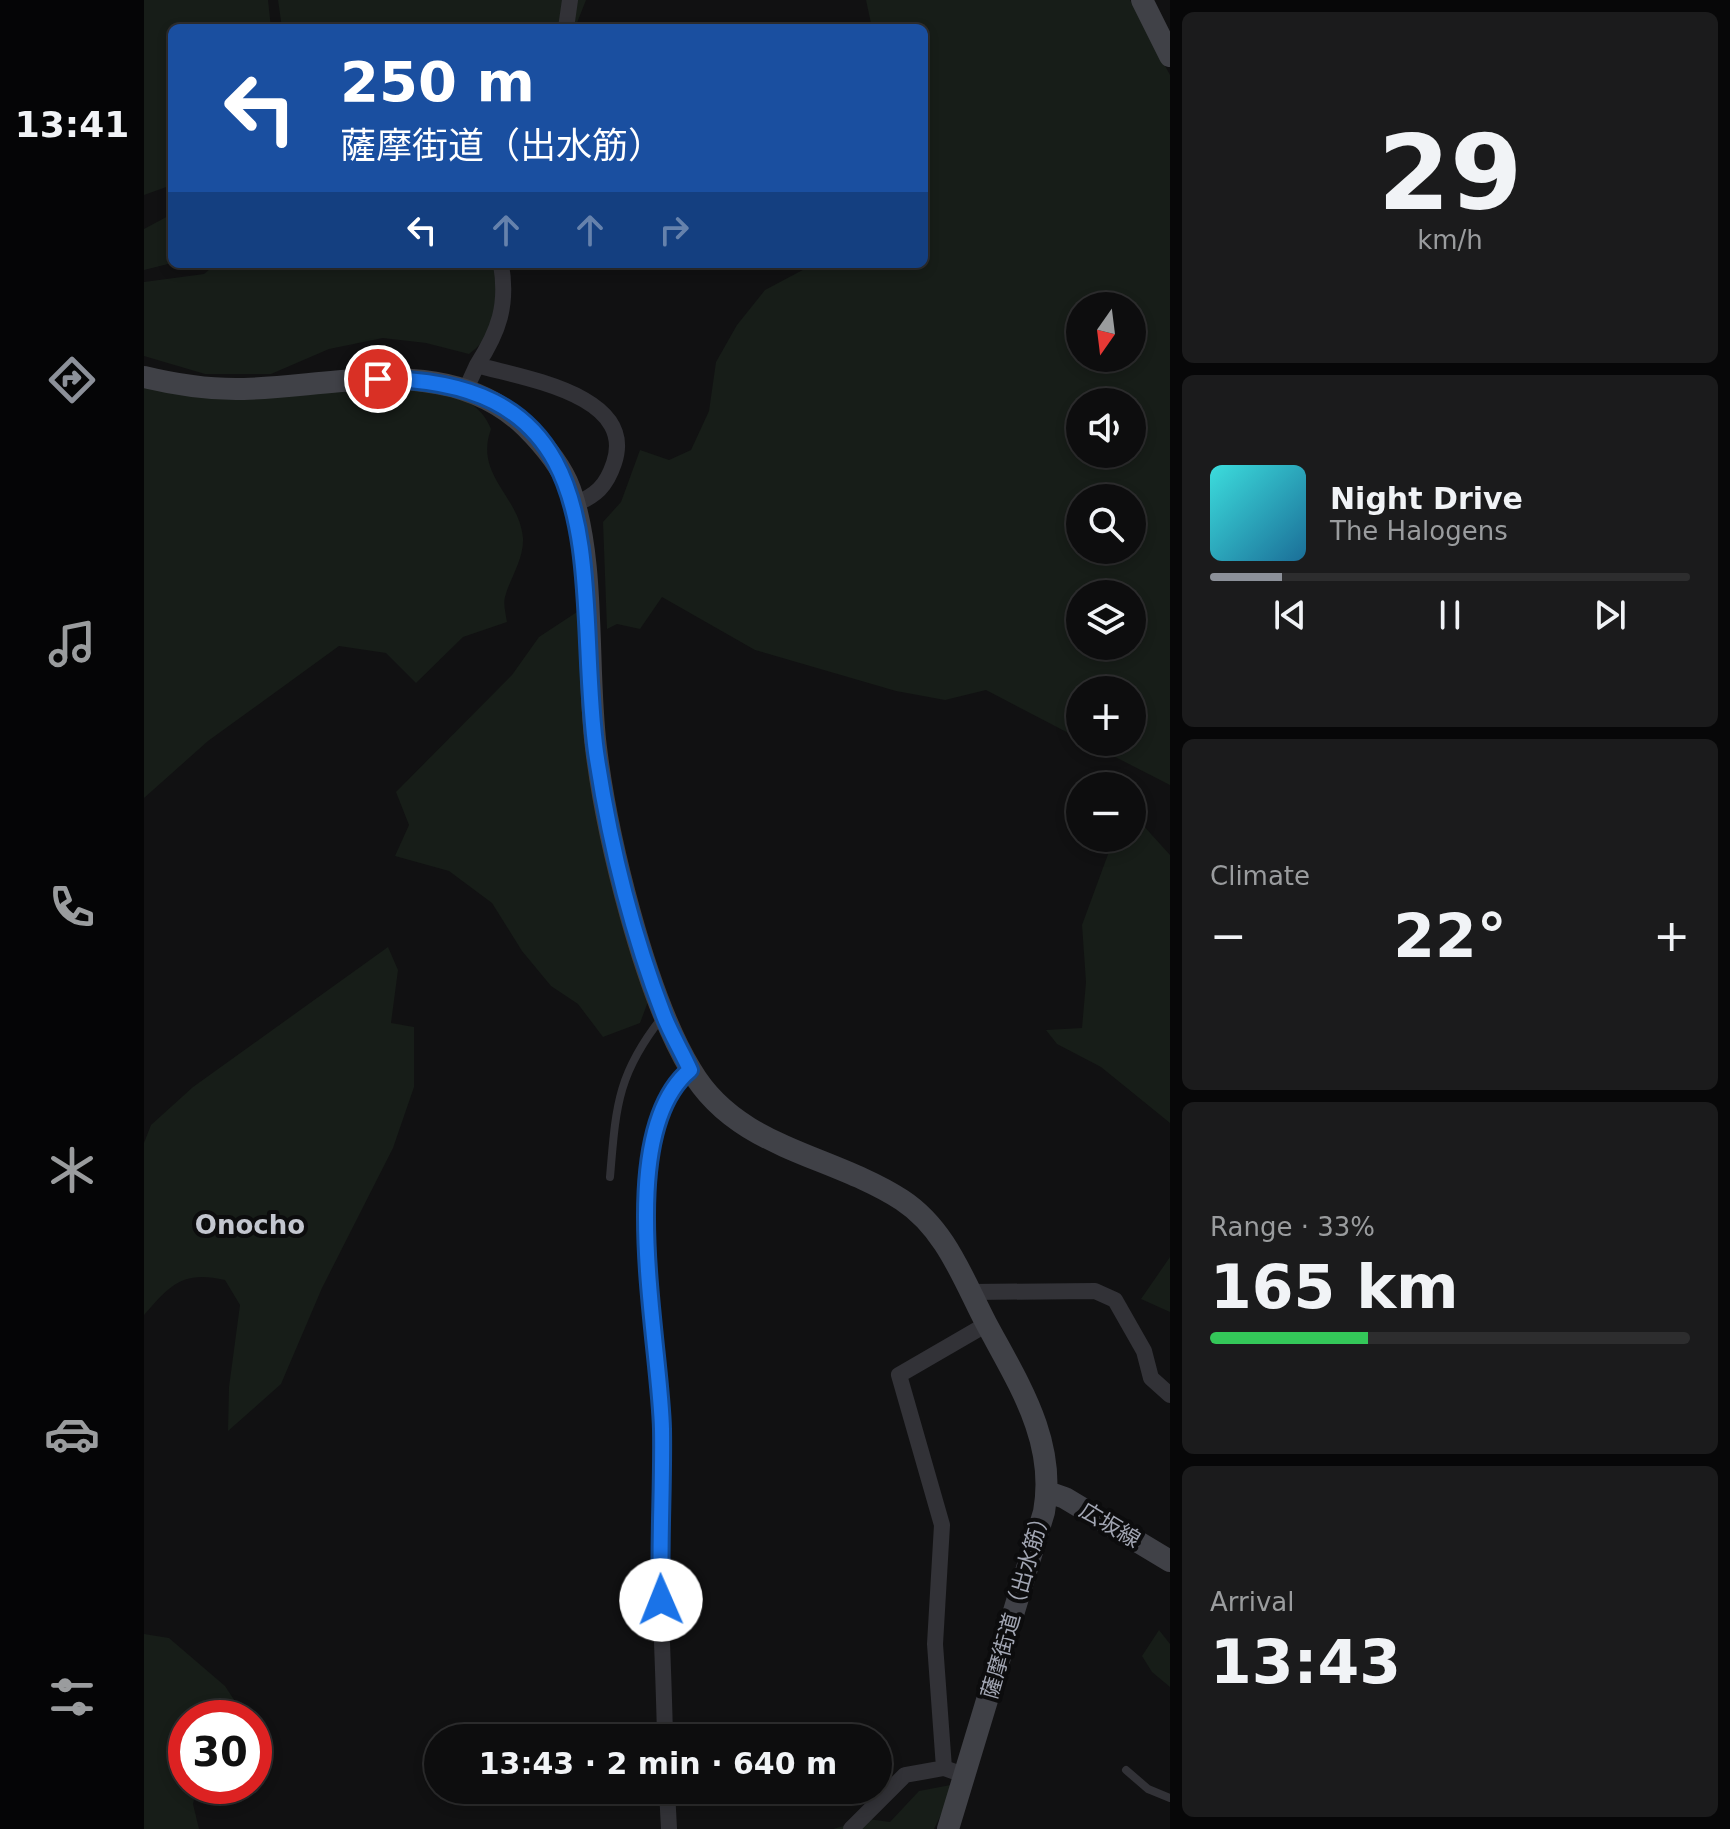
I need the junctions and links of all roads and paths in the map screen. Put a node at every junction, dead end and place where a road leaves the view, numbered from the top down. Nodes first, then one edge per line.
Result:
1 (570, 0) edge
2 (1142, 0) edge
3 (567, 24) edge
4 (1170, 56) edge
5 (502, 268) edge
6 (477, 365) junction
7 (144, 377) edge
8 (466, 389) junction
9 (574, 505) junction
10 (664, 1016) junction
11 (690, 1070) junction
12 (610, 1177) dead end
13 (971, 1292) junction
14 (987, 1324) junction
15 (1170, 1395) edge
16 (1048, 1492) junction
17 (1169, 1559) edge
18 (665, 1724) edge
19 (1126, 1770) dead end
20 (954, 1771) junction
21 (1170, 1798) edge
22 (668, 1804) edge
23 (669, 1829) edge
24 (851, 1829) edge
25 (948, 1829) edge

1 - 3 street
2 - 4 street
5 - 6 street
6 - 8 street
6 - 9 street
7 - 8 street, 薩摩街道（出水筋）
8 - 9 street, 薩摩街道（出水筋）
9 - 10 street, 薩摩街道（出水筋）
10 - 11 street, 薩摩街道（出水筋）
10 - 12 lane
11 - 13 street, 薩摩街道（出水筋）
11 - 18 street
13 - 14 street, 薩摩街道（出水筋）
13 - 15 street
14 - 16 street, 薩摩街道（出水筋）
14 - 20 street
16 - 17 street, 広坂線
16 - 20 street, 薩摩街道（出水筋）
19 - 21 lane
20 - 24 street
20 - 25 street, 薩摩街道（出水筋）
22 - 23 street

